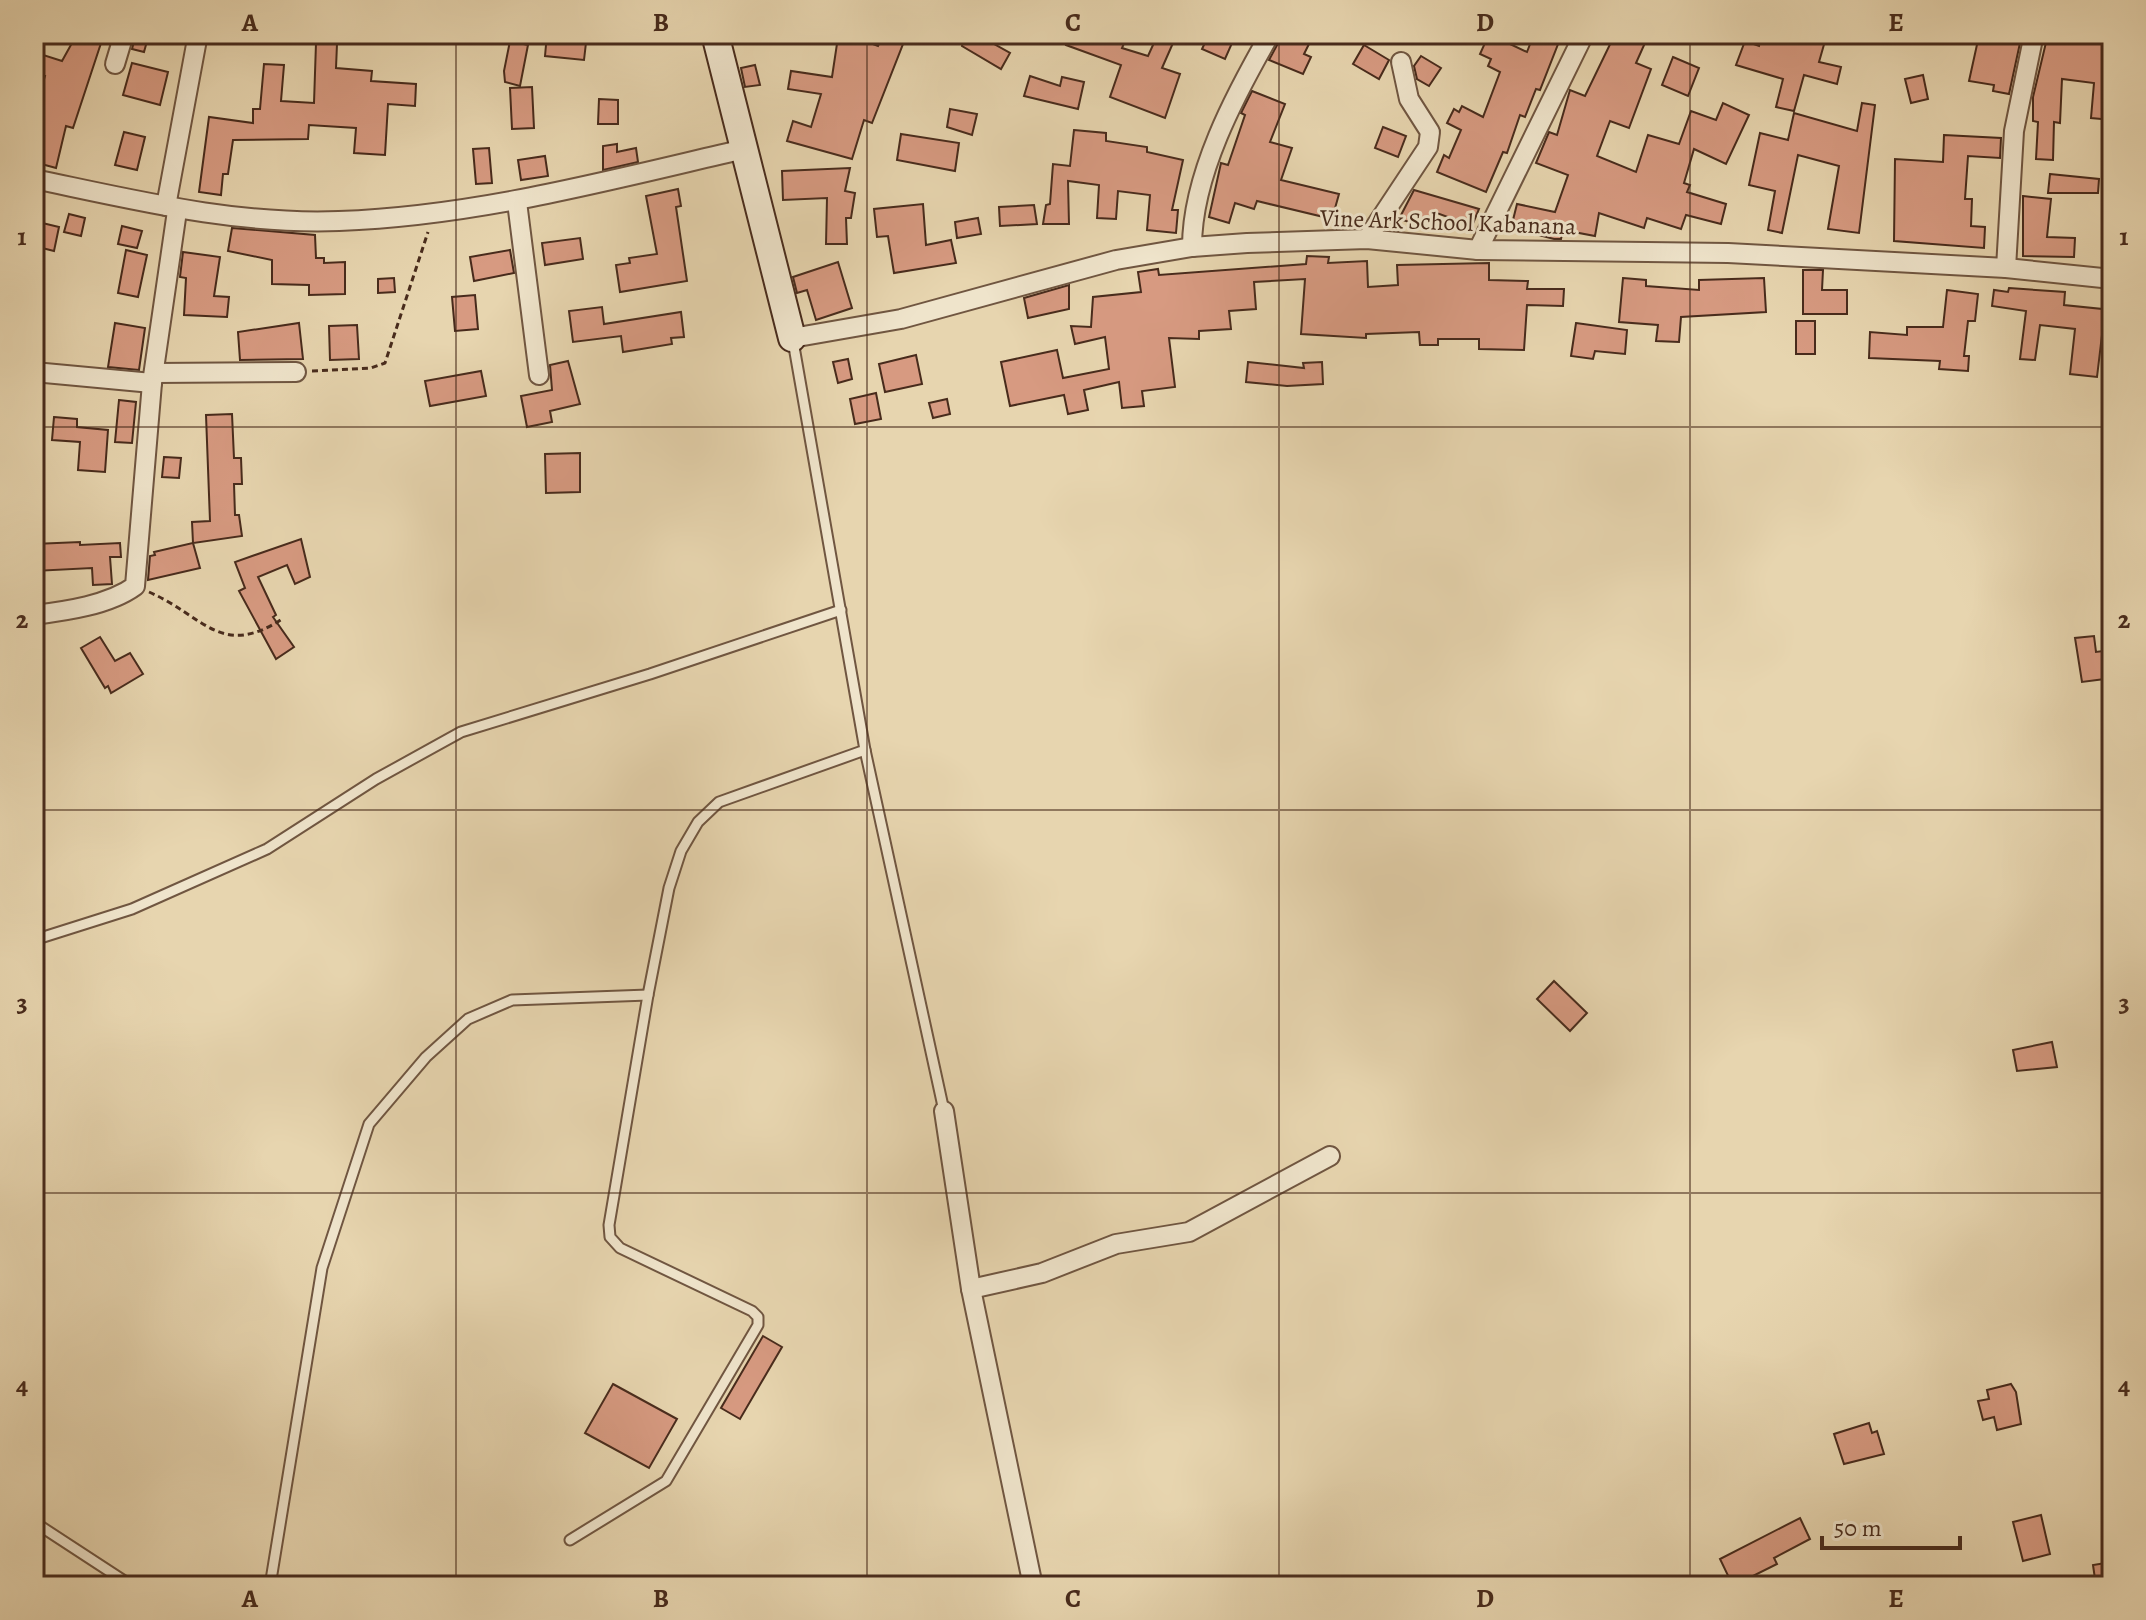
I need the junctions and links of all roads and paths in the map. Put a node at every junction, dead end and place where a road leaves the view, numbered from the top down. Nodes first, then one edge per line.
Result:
1 (124, 34) edge
2 (198, 34) edge
3 (715, 34) edge
4 (1270, 34) edge
5 (1584, 34) edge
6 (2034, 34) edge
7 (1401, 62) dead end
8 (115, 64) dead end
9 (744, 149) junction
10 (34, 179) edge
11 (517, 202) junction
12 (171, 209) junction
13 (434, 213) junction
14 (1367, 239) junction
15 (1192, 247) junction
16 (1478, 250) junction
17 (2006, 268) junction
18 (2112, 279) edge
19 (792, 338) junction
20 (34, 372) edge
21 (296, 372) joint
22 (539, 375) dead end
23 (154, 378) junction
24 (135, 586) junction
25 (841, 610) junction
26 (34, 615) edge
27 (282, 619) dead end
28 (865, 750) junction
29 (34, 940) edge
30 (648, 995) junction
31 (944, 1111) joint
32 (1330, 1156) dead end
33 (971, 1289) junction
34 (34, 1522) edge
35 (570, 1540) dead end
36 (132, 1586) edge
37 (270, 1586) edge
38 (1033, 1586) edge

1 - 8 street
2 - 12 street
3 - 9 street
4 - 15 street
5 - 16 street
6 - 17 street
7 - 14 street
9 - 11 street
9 - 19 street
10 - 12 street
11 - 13 street
11 - 22 street
12 - 13 street
12 - 23 street
13 - 21 path
14 - 15 street, Vine Ark School Kabanana
14 - 16 street, Vine Ark School Kabanana
15 - 19 street, Vine Ark School Kabanana
16 - 17 street, Vine Ark School Kabanana
17 - 18 street, Vine Ark School Kabanana
19 - 25 lane
20 - 23 street
21 - 23 street
23 - 24 street
24 - 26 street
24 - 27 path
25 - 28 lane
25 - 29 lane
28 - 30 lane
28 - 31 lane
30 - 35 lane
30 - 37 lane
31 - 33 street
32 - 33 street
33 - 38 street
34 - 36 lane

